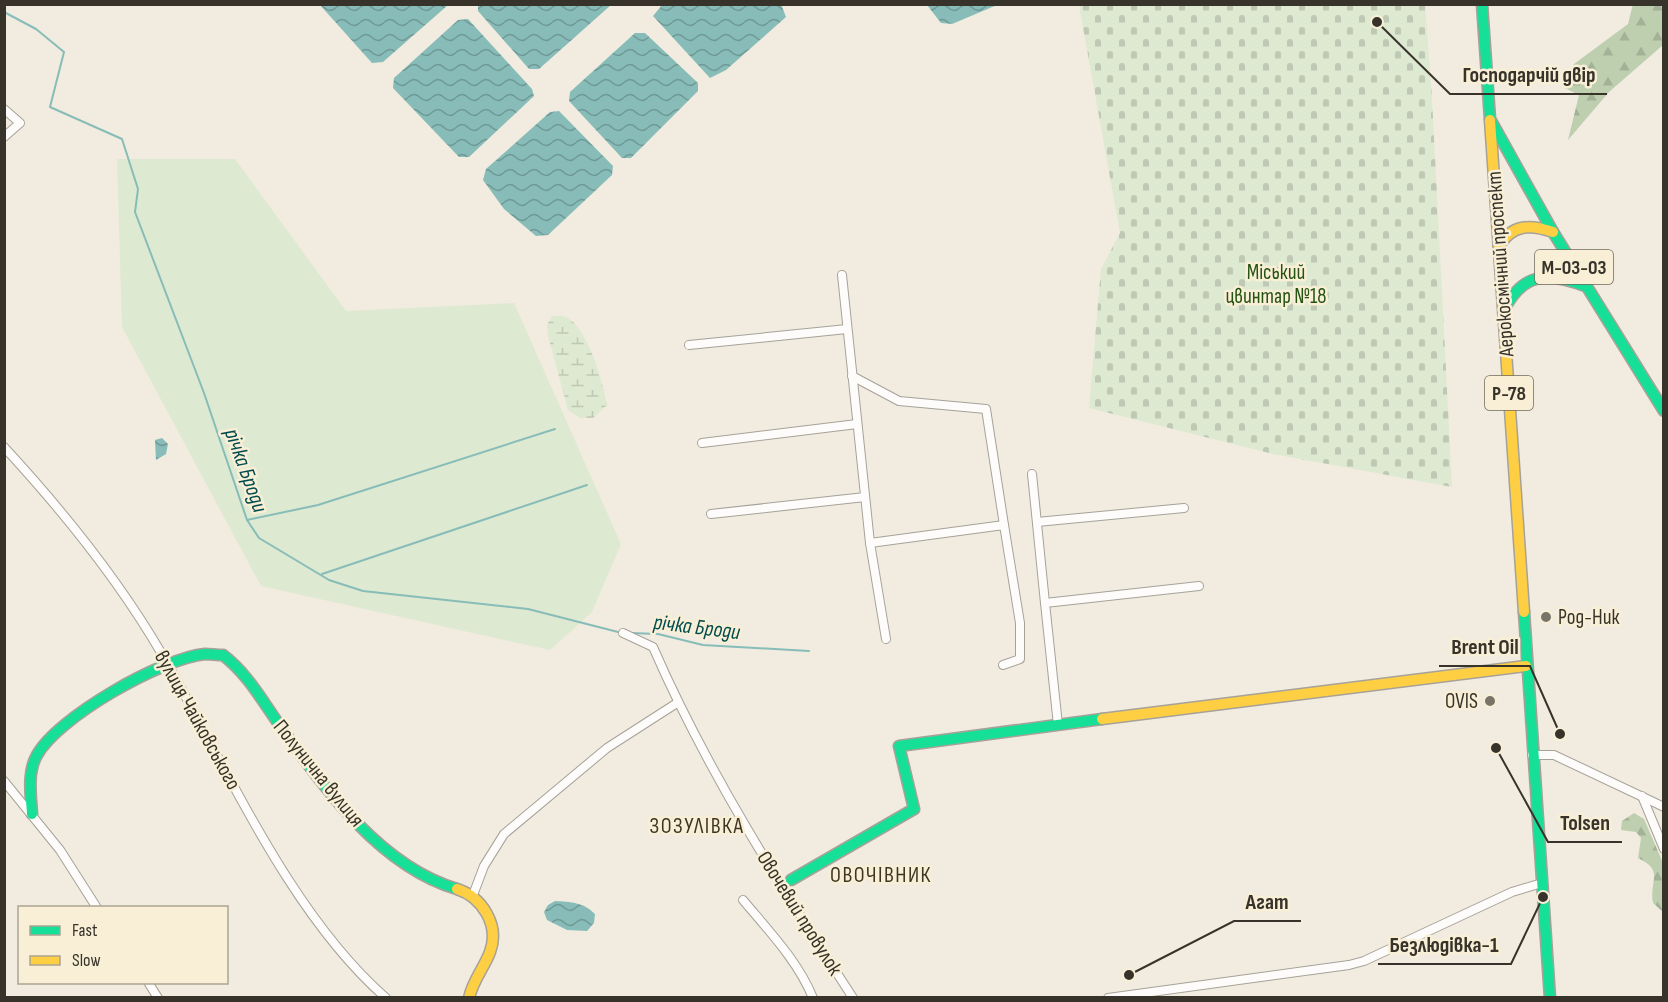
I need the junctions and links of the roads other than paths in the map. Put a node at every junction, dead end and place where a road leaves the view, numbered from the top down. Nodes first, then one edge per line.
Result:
1 (1482, 4) edge
2 (4, 110) edge
3 (1490, 119) junction
4 (4, 137) edge
5 (1553, 232) junction
6 (1499, 246) junction
7 (842, 274) dead end
8 (1586, 286) junction
9 (1504, 310) junction
10 (847, 329) junction
11 (689, 345) dead end
12 (852, 376) junction
13 (1664, 411) edge
14 (857, 424) junction
15 (702, 443) dead end
16 (4, 447) edge
17 (1032, 474) dead end
18 (866, 498) junction
19 (1184, 508) dead end
20 (711, 514) dead end
21 (1037, 522) junction
22 (1004, 525) junction
23 (870, 543) junction
24 (1200, 586) dead end
25 (1045, 603) junction
26 (623, 633) dead end
27 (886, 639) dead end
28 (1003, 664) dead end
29 (169, 666) junction
30 (1526, 666) junction
31 (677, 703) junction
32 (1058, 725) junction
33 (1532, 755) junction
34 (4, 781) edge
35 (1642, 796) junction
36 (1664, 807) edge
37 (32, 814) junction
38 (1664, 849) edge
39 (791, 880) dead end
40 (1542, 883) junction
41 (473, 896) junction
42 (743, 900) dead end
43 (96, 906) edge
44 (149, 984) edge
45 (1148, 995) edge
46 (158, 998) edge
47 (386, 998) edge
48 (467, 998) edge
49 (813, 998) edge
50 (853, 998) edge
51 (1108, 998) edge
52 (1550, 998) edge

1 - 3 main road, Аерокосмічний проспект / Р-78
2 - 4 street
3 - 5 main road, М-03-03
3 - 6 main road, Аерокосмічний проспект / Р-78
5 - 6 main road
5 - 8 main road, М-03-03
6 - 9 main road, Аерокосмічний проспект / Р-78
7 - 10 street
8 - 9 main road
8 - 13 main road, М-03-03
9 - 30 main road, Аерокосмічний проспект / Р-78
10 - 11 street
10 - 12 street
12 - 14 street
12 - 22 street
14 - 15 street
14 - 18 street
16 - 29 street, вулиця Чайковського
17 - 21 street
18 - 20 street
18 - 23 street
19 - 21 street
21 - 25 street
22 - 23 street
22 - 28 street
23 - 27 street
24 - 25 street
25 - 32 street
26 - 31 street, Овочевий провулок
29 - 37 main road, Полунична вулиця
29 - 41 main road, Полунична вулиця
29 - 47 street, вулиця Чайковського
30 - 32 main road
30 - 33 main road, Р-78
31 - 41 street
31 - 50 street, Овочевий провулок
32 - 39 main road
33 - 35 street
33 - 40 main road, Р-78
34 - 37 street
35 - 36 street
35 - 38 street
37 - 43 street
40 - 45 street
40 - 52 main road, Р-78
41 - 48 main road
42 - 49 street
44 - 46 street
45 - 51 street

